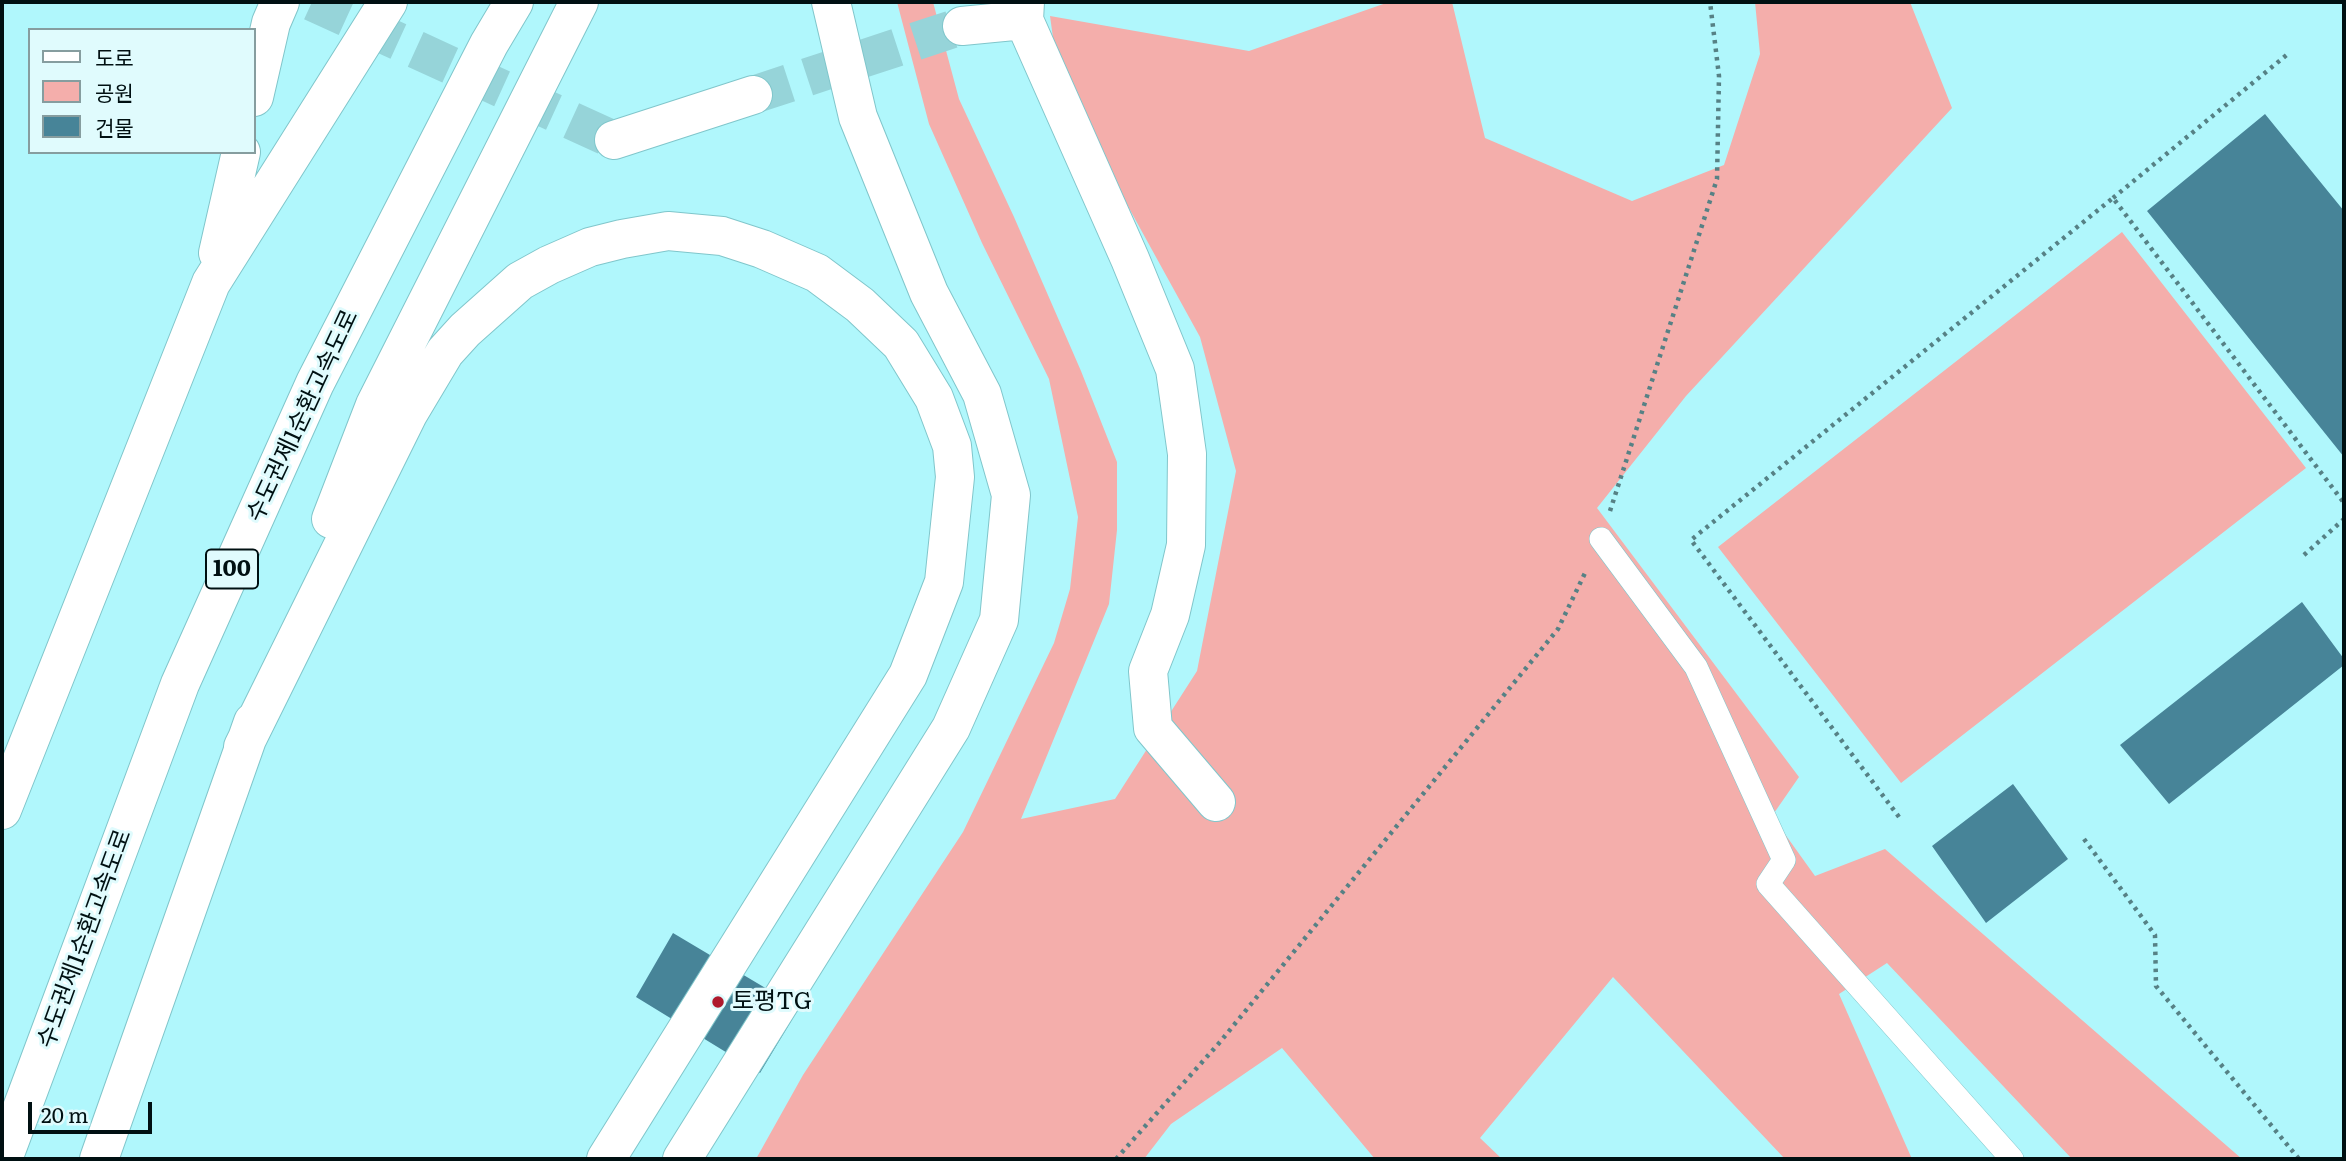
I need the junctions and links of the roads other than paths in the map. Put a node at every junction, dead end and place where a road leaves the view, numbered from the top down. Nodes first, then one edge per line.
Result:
1 (280, 2) edge
2 (388, 2) edge
3 (514, 2) edge
4 (579, 2) edge
5 (831, 2) edge
6 (1025, 11) edge
7 (962, 26) tunnel mouth
8 (256, 88) edge
9 (753, 95) tunnel mouth
10 (614, 140) tunnel mouth
11 (241, 154) edge
12 (211, 283) junction
13 (1601, 539) road end
14 (243, 747) junction
15 (1216, 802) dead end
16 (2, 810) edge
17 (3, 1159) edge
18 (99, 1159) edge
19 (606, 1159) edge
20 (682, 1159) edge
21 (2012, 1159) edge

1 - 8 main road
2 - 12 main road
3 - 17 main road, 수도권제1순환고속도로 / 100
4 - 14 main road
5 - 20 main road
6 - 7 main road
6 - 15 main road
9 - 10 main road
11 - 12 main road
12 - 16 main road
13 - 21 lane
14 - 18 main road
14 - 19 main road

